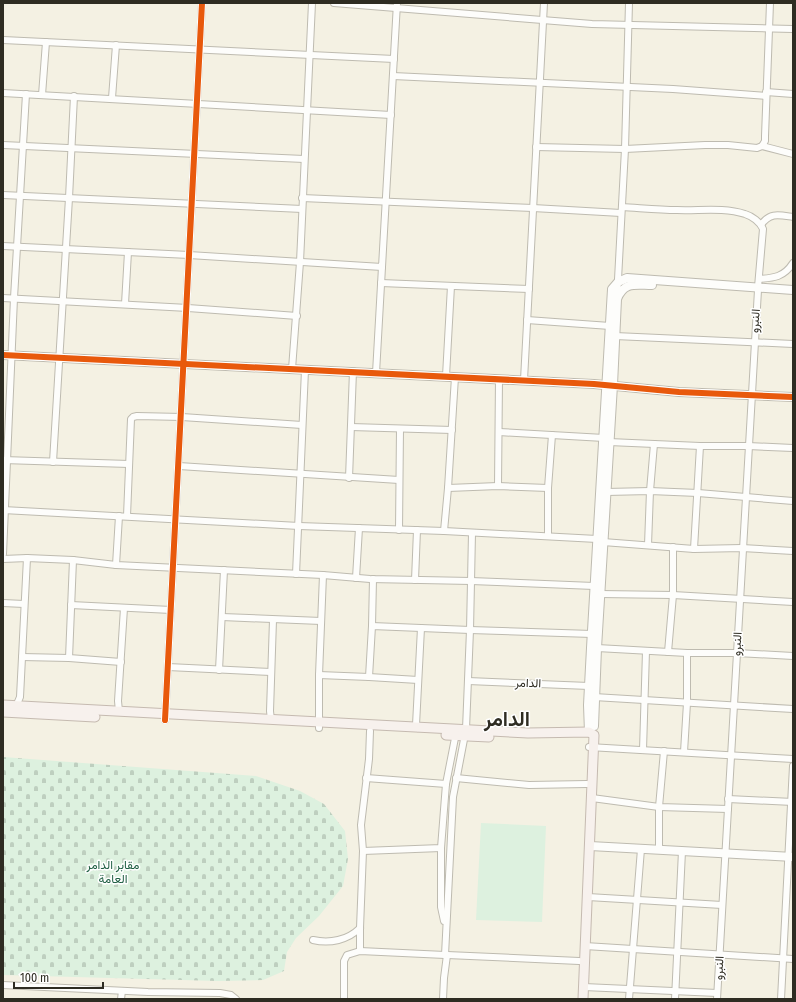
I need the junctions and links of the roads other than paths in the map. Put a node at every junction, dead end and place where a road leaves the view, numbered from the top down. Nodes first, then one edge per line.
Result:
1 (202, 3) edge
2 (312, 3) edge
3 (334, 3) edge
4 (544, 3) edge
5 (629, 3) edge
6 (770, 3) edge
7 (397, 5) edge
8 (543, 19) junction
9 (628, 24) junction
10 (769, 28) junction
11 (793, 29) edge
12 (3, 40) edge
13 (46, 42) junction
14 (116, 45) junction
15 (200, 49) junction
16 (309, 55) junction
17 (394, 59) junction
18 (393, 76) junction
19 (540, 84) junction
20 (627, 87) junction
21 (3, 93) edge
22 (26, 94) junction
23 (766, 94) junction
24 (793, 94) edge
25 (42, 95) junction
26 (74, 96) junction
27 (112, 98) junction
28 (198, 103) junction
29 (306, 110) junction
30 (391, 115) junction
31 (3, 144) edge
32 (23, 145) junction
33 (762, 146) junction
34 (72, 148) junction
35 (536, 148) junction
36 (626, 149) junction
37 (195, 154) junction
38 (793, 154) edge
39 (304, 160) junction
40 (3, 195) edge
41 (20, 196) junction
42 (69, 198) junction
43 (302, 198) junction
44 (386, 202) junction
45 (192, 204) junction
46 (533, 208) junction
47 (302, 209) junction
48 (621, 210) junction
49 (793, 217) edge
50 (761, 225) junction
51 (3, 246) edge
52 (17, 247) junction
53 (66, 249) junction
54 (128, 252) junction
55 (189, 255) junction
56 (300, 262) junction
57 (793, 263) edge
58 (382, 267) junction
59 (618, 282) junction
60 (381, 283) junction
61 (758, 285) junction
62 (451, 286) junction
63 (529, 289) junction
64 (793, 291) edge
65 (3, 298) edge
66 (14, 298) junction
67 (617, 299) junction
68 (63, 301) junction
69 (125, 304) junction
70 (188, 308) junction
71 (296, 316) junction
72 (527, 320) junction
73 (610, 326) junction
74 (616, 336) junction
75 (754, 343) junction
76 (793, 344) edge
77 (7, 355) edge
78 (59, 358) junction
79 (184, 364) junction
80 (292, 369) junction
81 (305, 370) junction
82 (353, 371) junction
83 (376, 373) junction
84 (450, 376) junction
85 (499, 379) junction
86 (524, 380) junction
87 (610, 385) junction
88 (751, 394) junction
89 (793, 397) edge
90 (6, 409) edge
91 (182, 417) junction
92 (302, 425) junction
93 (351, 427) junction
94 (400, 429) junction
95 (452, 430) junction
96 (499, 432) junction
97 (552, 435) junction
98 (607, 440) junction
99 (654, 444) junction
100 (700, 446) junction
101 (748, 446) junction
102 (793, 448) edge
103 (5, 460) edge
104 (53, 462) junction
105 (129, 464) junction
106 (179, 466) junction
107 (300, 475) junction
108 (349, 478) junction
109 (400, 480) junction
110 (498, 486) junction
111 (448, 488) junction
112 (548, 488) junction
113 (650, 491) junction
114 (606, 492) junction
115 (698, 493) junction
116 (745, 498) junction
117 (793, 501) edge
118 (4, 510) edge
119 (119, 516) junction
120 (127, 516) junction
121 (176, 519) junction
122 (298, 526) junction
123 (359, 528) junction
124 (399, 530) junction
125 (417, 530) junction
126 (444, 531) junction
127 (472, 533) junction
128 (548, 536) junction
129 (600, 540) junction
130 (648, 545) junction
131 (673, 547) junction
132 (742, 548) junction
133 (694, 549) junction
134 (793, 551) edge
135 (3, 554) edge
136 (27, 558) junction
137 (3, 559) edge
138 (73, 560) junction
139 (116, 565) junction
140 (173, 568) junction
141 (224, 570) junction
142 (296, 574) junction
143 (324, 575) junction
144 (356, 578) junction
145 (373, 579) junction
146 (415, 580) junction
147 (471, 581) junction
148 (594, 586) junction
149 (600, 594) junction
150 (673, 596) junction
151 (740, 598) junction
152 (793, 602) edge
153 (3, 603) edge
154 (24, 604) junction
155 (71, 605) junction
156 (124, 608) junction
157 (171, 610) junction
158 (222, 617) junction
159 (273, 620) junction
160 (321, 621) junction
161 (372, 626) junction
162 (421, 628) junction
163 (470, 630) junction
164 (592, 634) junction
165 (597, 648) junction
166 (646, 651) junction
167 (668, 652) junction
168 (687, 653) junction
169 (736, 653) junction
170 (793, 656) edge
171 (22, 657) junction
172 (69, 658) junction
173 (121, 662) junction
174 (168, 667) junction
175 (219, 670) junction
176 (271, 672) junction
177 (319, 675) junction
178 (369, 676) junction
179 (418, 680) junction
180 (468, 680) junction
181 (589, 686) junction
182 (594, 697) junction
183 (645, 700) junction
184 (687, 703) junction
185 (3, 705) edge
186 (734, 706) junction
187 (793, 709) edge
188 (10, 710) edge
189 (119, 711) junction
190 (166, 717) junction
191 (271, 720) junction
192 (319, 725) junction
193 (418, 728) junction
194 (370, 731) junction
195 (461, 733) junction
196 (591, 740) junction
197 (643, 750) junction
198 (664, 751) junction
199 (684, 752) junction
200 (731, 755) junction
201 (793, 759) edge
202 (793, 766) edge
203 (366, 778) junction
204 (456, 778) junction
205 (446, 784) junction
206 (587, 784) junction
207 (592, 798) junction
208 (728, 799) junction
209 (792, 802) edge
210 (659, 808) junction
211 (728, 809) junction
212 (590, 846) junction
213 (441, 848) junction
214 (641, 848) junction
215 (363, 850) junction
216 (659, 850) junction
217 (682, 851) junction
218 (726, 854) junction
219 (791, 857) edge
220 (588, 897) junction
221 (638, 900) junction
222 (679, 903) junction
223 (722, 905) junction
224 (360, 928) junction
225 (446, 931) junction
226 (313, 940) dead end
227 (585, 946) junction
228 (634, 949) junction
229 (360, 951) junction
230 (677, 952) junction
231 (720, 954) junction
232 (446, 955) junction
233 (783, 958) junction
234 (793, 959) edge
235 (579, 961) junction
236 (3, 985) edge
237 (584, 987) junction
238 (629, 989) junction
239 (122, 991) junction
240 (675, 991) junction
241 (717, 996) edge
242 (121, 999) edge
243 (236, 999) edge
244 (344, 999) edge
245 (443, 999) edge
246 (578, 999) edge
247 (584, 999) edge
248 (629, 999) edge
249 (674, 999) edge
250 (781, 999) edge

1 - 15 street
2 - 16 street
3 - 7 street
4 - 8 street
5 - 9 street
6 - 10 street
7 - 8 street
7 - 17 street
8 - 9 street
8 - 19 street
9 - 10 street
9 - 20 street
10 - 11 street
10 - 23 street
12 - 13 street
13 - 14 street
13 - 25 street
14 - 15 street
14 - 27 street
15 - 16 street
15 - 28 street
16 - 17 street
16 - 29 street
17 - 18 street
18 - 19 street
18 - 30 street
19 - 20 street
19 - 35 street
20 - 23 street
20 - 36 street
21 - 22 street
22 - 25 street
22 - 32 street
23 - 24 street
23 - 33 street
25 - 26 street
26 - 27 street
26 - 34 street
27 - 28 street
28 - 29 street
28 - 37 street
29 - 30 street
29 - 39 street
30 - 44 street
31 - 32 street
32 - 34 street
32 - 41 street
33 - 36 street
33 - 38 street
34 - 37 street
34 - 42 street
35 - 36 street
35 - 46 street
36 - 48 street
37 - 39 street
37 - 45 street
39 - 43 street
40 - 41 street
41 - 42 street
41 - 52 street
42 - 45 street
42 - 53 street
43 - 44 street
43 - 47 street
44 - 46 street
44 - 58 street
45 - 47 street
45 - 55 street
46 - 48 street
46 - 63 street
47 - 56 street
48 - 50 street
48 - 59 street
49 - 50 street
50 - 61 street, النبرو
51 - 52 street
52 - 53 street
52 - 66 street
53 - 54 street
53 - 68 street
54 - 55 street
54 - 69 street
55 - 56 street
55 - 70 street
56 - 58 street
56 - 71 street
57 - 61 street
58 - 60 street
59 - 61 street
59 - 67 street
59 - 73 street
60 - 62 street
60 - 83 street
61 - 64 street
61 - 67 street
61 - 75 street, النبرو
62 - 63 street
62 - 84 street
63 - 72 street
65 - 66 street
66 - 68 street
66 - 77 street
67 - 74 street
68 - 69 street
68 - 78 street
69 - 70 street
70 - 71 street
70 - 79 street
71 - 80 street
72 - 73 street
72 - 86 street
73 - 87 street
74 - 75 street
74 - 87 street
75 - 76 street
75 - 88 street, النبرو
77 - 78 street
77 - 90 street
78 - 79 street
78 - 104 street
79 - 80 street
79 - 91 street
80 - 81 street
81 - 82 street
81 - 92 street
82 - 83 street
82 - 93 street
83 - 84 street
84 - 85 street
84 - 95 street
85 - 86 street
85 - 96 street
86 - 87 street
87 - 88 street
87 - 98 street
88 - 89 street
88 - 101 street, النبرو
90 - 103 street
91 - 92 street
91 - 105 street
91 - 106 street
92 - 107 street
93 - 94 street
93 - 108 street
94 - 95 street
94 - 109 street
95 - 111 street
96 - 97 street
96 - 110 street
97 - 98 street
97 - 112 street
98 - 99 street
98 - 114 street
98 - 129 street
99 - 100 street
99 - 113 street
100 - 101 street
100 - 115 street
101 - 102 street
101 - 116 street, النبرو
103 - 104 street
103 - 118 street
104 - 105 street
105 - 120 street
106 - 107 street
106 - 121 street
107 - 108 street
107 - 122 street
108 - 109 street
109 - 124 street
110 - 111 street
110 - 112 street
111 - 126 street
112 - 128 street
113 - 114 street
113 - 115 street
113 - 130 street
114 - 129 street
115 - 116 street
115 - 133 street
116 - 117 street
116 - 132 street, النبرو
118 - 119 street
118 - 135 street
119 - 120 street
119 - 139 street
120 - 121 street
121 - 122 street
121 - 140 street
122 - 123 street
122 - 142 street
123 - 124 street
123 - 144 street
124 - 125 street
125 - 126 street
125 - 146 street
126 - 127 street
127 - 128 street
127 - 147 street
128 - 129 street
129 - 130 street
129 - 148 street
129 - 149 street
130 - 131 street
131 - 133 street
131 - 150 street
132 - 133 street
132 - 134 street
132 - 151 street, النبرو
136 - 137 street
136 - 138 street
136 - 154 street
138 - 139 street
138 - 155 street
139 - 140 street
140 - 141 street
140 - 157 street
141 - 142 street
141 - 158 street
142 - 143 street
143 - 144 street
143 - 160 street
144 - 145 street
145 - 146 street
145 - 161 street
146 - 147 street
147 - 148 street
147 - 163 street
148 - 164 street
149 - 150 street
149 - 165 street
150 - 151 street
150 - 167 street
151 - 152 street
151 - 169 street, النبرو
153 - 154 street
154 - 171 street
155 - 156 street
155 - 172 street
156 - 157 street
156 - 173 street
157 - 174 street
158 - 159 street
158 - 175 street
159 - 160 street
159 - 176 street
160 - 177 street
161 - 162 street
161 - 178 street
162 - 163 street
162 - 179 street
163 - 164 street
163 - 180 street
164 - 181 street
165 - 166 street
165 - 182 street
166 - 167 street
166 - 183 street
167 - 168 street
168 - 169 street
168 - 184 street
169 - 170 street
169 - 186 street, النبرو
171 - 172 street
171 - 188 street
172 - 173 street
173 - 189 street
174 - 175 street
174 - 190 street
175 - 176 street
176 - 191 street
177 - 178 street
177 - 192 street
178 - 179 street
179 - 193 street
180 - 181 street, الدامر
180 - 195 street
181 - 196 street
182 - 183 street
182 - 196 street
183 - 184 street
183 - 197 street
184 - 186 street
184 - 199 street
185 - 188 main road
186 - 187 street
186 - 200 street, النبرو
188 - 189 main road
188 - 190 main road
189 - 190 main road
190 - 191 main road
190 - 192 main road
191 - 192 main road
192 - 193 main road
192 - 194 main road
193 - 195 main road
194 - 195 main road
194 - 203 street
195 - 196 main road
195 - 204 street
195 - 205 street
196 - 197 street
196 - 206 main road
196 - 207 main road
197 - 198 street
198 - 199 street
198 - 210 street
199 - 200 street
200 - 201 street
200 - 208 street, النبرو
202 - 209 street
203 - 205 street
203 - 215 street
204 - 206 street
204 - 225 street
205 - 213 street
206 - 235 main road
207 - 210 street
207 - 212 main road
208 - 209 street
208 - 211 street, النبرو
209 - 219 street
210 - 211 street
210 - 216 street
211 - 218 street, النبرو
212 - 214 street
212 - 220 main road
213 - 215 street
213 - 225 street
214 - 216 street
214 - 221 street
215 - 224 street
216 - 217 street
217 - 218 street
217 - 222 street
218 - 219 street
218 - 223 street, النبرو
219 - 233 street
220 - 221 street
220 - 227 main road
221 - 222 street
221 - 228 street
222 - 223 street
222 - 230 street
223 - 231 street, النبرو
224 - 226 street
224 - 229 street
225 - 232 street
227 - 228 street
227 - 237 main road
228 - 230 street
228 - 238 street
229 - 232 street
229 - 244 street
230 - 231 street
230 - 240 street
231 - 233 street
231 - 241 street, النبرو
232 - 235 street
232 - 245 street
233 - 234 street
233 - 250 street
235 - 246 main road
236 - 239 street
237 - 238 street
237 - 247 main road
238 - 240 street
238 - 248 street
239 - 242 street
239 - 243 street
240 - 241 street
240 - 249 street

